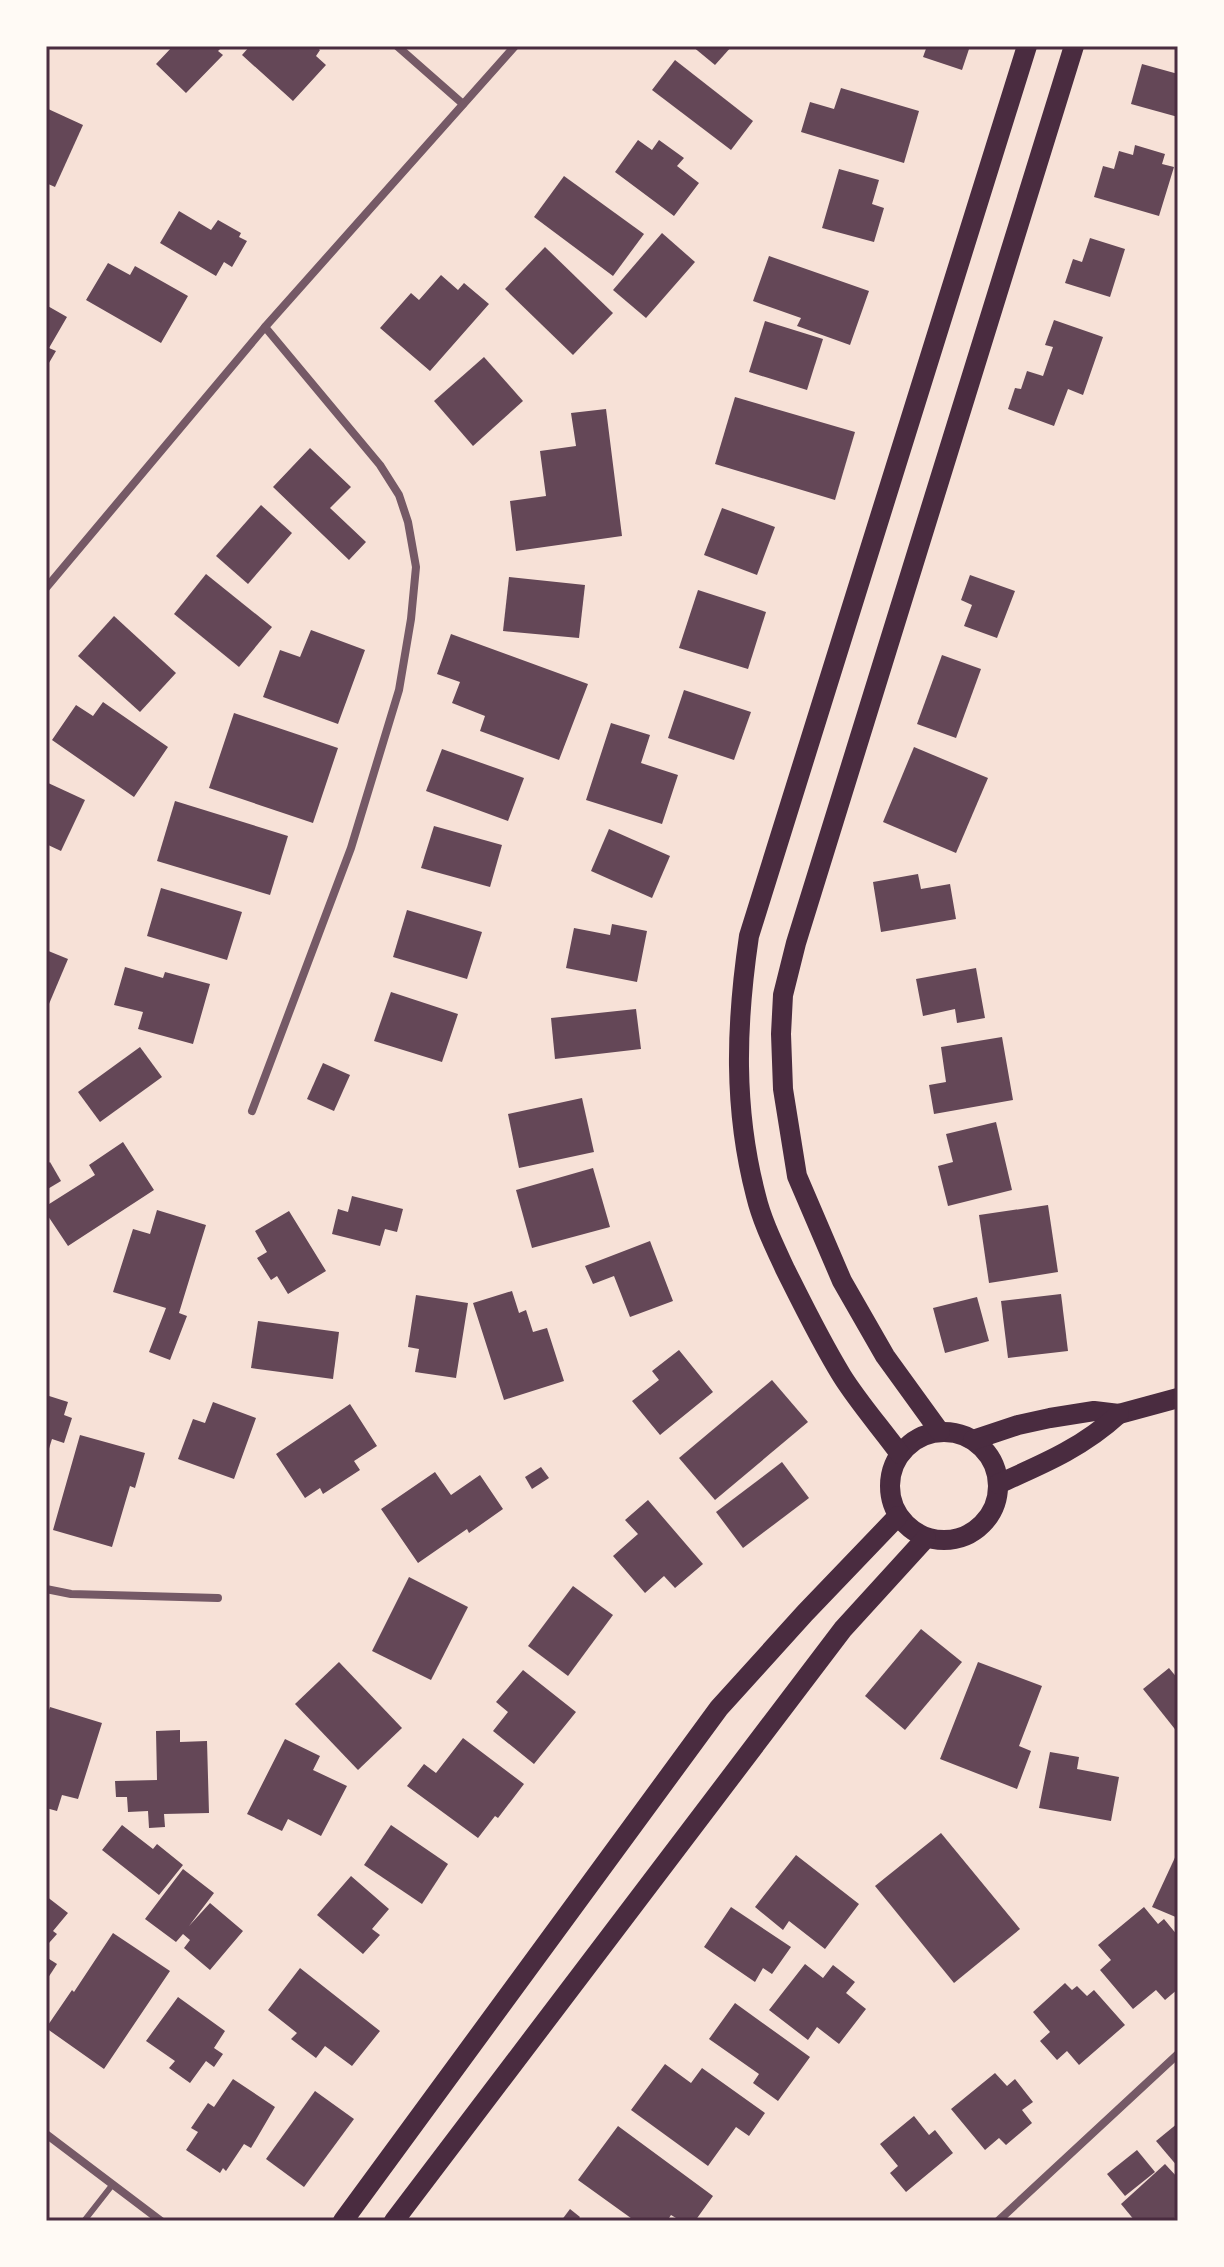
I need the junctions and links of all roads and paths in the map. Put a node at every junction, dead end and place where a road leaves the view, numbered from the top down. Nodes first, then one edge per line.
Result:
1 (397, 46) edge
2 (515, 46) edge
3 (1027, 46) edge
4 (1074, 46) edge
5 (463, 104) junction
6 (265, 327) junction
7 (46, 588) edge
8 (252, 1111) dead end
9 (1178, 1398) edge
10 (1119, 1414) junction
11 (940, 1432) junction
12 (973, 1440) junction
13 (900, 1454) junction
14 (998, 1484) junction
15 (898, 1516) junction
16 (926, 1538) junction
17 (46, 1589) edge
18 (218, 1598) dead end
19 (1178, 2054) edge
20 (46, 2134) edge
21 (113, 2184) junction
22 (84, 2221) edge
23 (161, 2221) edge
24 (343, 2221) edge
25 (394, 2221) edge
26 (998, 2221) edge

1 - 5 street
2 - 5 street
3 - 13 main road
4 - 11 main road
5 - 6 street
6 - 7 street
6 - 8 street
9 - 10 main road
10 - 12 main road
10 - 14 main road
11 - 12 main road
11 - 13 main road
12 - 14 main road
13 - 15 main road
14 - 16 main road
15 - 16 main road
15 - 24 main road
16 - 25 main road
17 - 18 street
19 - 26 street
20 - 21 street
21 - 22 lane
21 - 23 street

